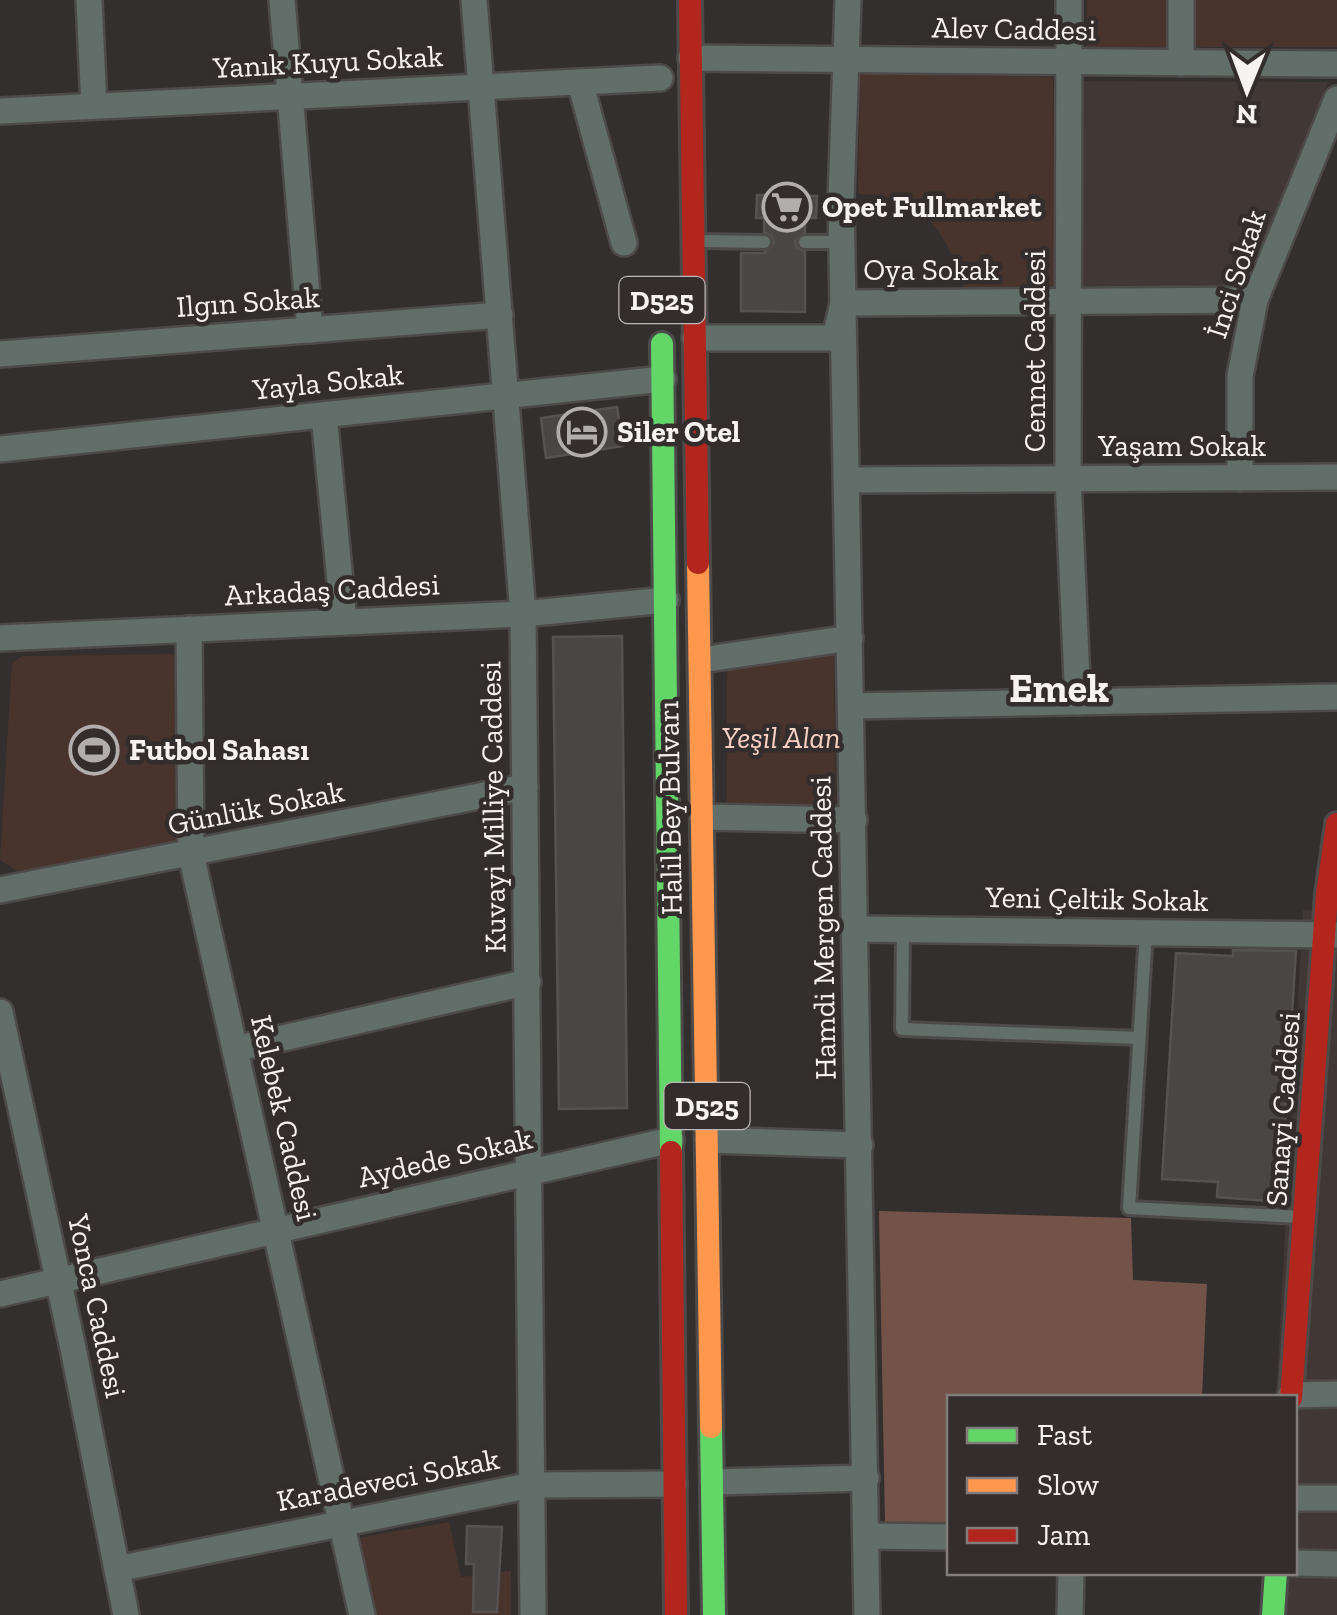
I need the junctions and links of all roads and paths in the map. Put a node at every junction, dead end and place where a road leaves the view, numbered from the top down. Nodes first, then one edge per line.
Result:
1 (89, 0) edge
2 (282, 0) edge
3 (474, 0) edge
4 (690, 0) edge
5 (848, 0) edge
6 (1069, 0) edge
7 (1182, 0) edge
8 (691, 58) junction
9 (846, 60) junction
10 (1068, 62) junction
11 (1181, 63) junction
12 (1337, 64) edge
13 (660, 78) dead end
14 (580, 82) junction
15 (481, 87) junction
16 (290, 96) junction
17 (1337, 99) edge
18 (94, 106) junction
19 (0, 111) edge
20 (694, 241) junction
21 (764, 242) dead end
22 (805, 242) dead end
23 (842, 242) junction
24 (624, 243) dead end
25 (1255, 300) junction
26 (1068, 302) junction
27 (843, 303) junction
28 (500, 315) junction
29 (662, 323) dead end
30 (310, 330) junction
31 (696, 338) junction
32 (0, 354) edge
33 (663, 380) junction
34 (507, 396) junction
35 (324, 415) junction
36 (0, 449) edge
37 (1337, 477) edge
38 (1240, 478) junction
39 (1068, 479) junction
40 (847, 480) junction
41 (666, 600) junction
42 (523, 614) junction
43 (344, 622) junction
44 (190, 629) junction
45 (0, 638) edge
46 (850, 638) junction
47 (700, 660) junction
48 (1337, 698) edge
49 (1078, 702) junction
50 (851, 706) junction
51 (525, 788) junction
52 (703, 817) junction
53 (854, 820) junction
54 (1337, 824) edge
55 (192, 854) junction
56 (0, 890) edge
57 (856, 930) junction
58 (903, 930) junction
59 (1146, 932) junction
60 (1331, 934) edge
61 (528, 982) junction
62 (0, 1012) edge
63 (1139, 1038) junction
64 (235, 1049) junction
65 (672, 1140) junction
66 (708, 1140) junction
67 (860, 1144) junction
68 (530, 1172) junction
69 (1306, 1218) junction
70 (276, 1230) junction
71 (58, 1280) junction
72 (0, 1294) edge
73 (1337, 1394) edge
74 (1291, 1395) edge
75 (1297, 1396) edge
76 (866, 1478) junction
77 (713, 1482) junction
78 (532, 1484) junction
79 (674, 1484) junction
80 (1297, 1498) edge
81 (1337, 1498) edge
82 (341, 1522) junction
83 (867, 1536) junction
84 (947, 1537) edge
85 (1297, 1564) edge
86 (1337, 1564) edge
87 (117, 1569) junction
88 (1070, 1575) edge
89 (1276, 1575) edge
90 (126, 1615) edge
91 (362, 1615) edge
92 (533, 1615) edge
93 (676, 1615) edge
94 (714, 1615) edge
95 (868, 1615) edge
96 (1070, 1615) edge
97 (1273, 1615) edge

1 - 18 street
2 - 16 street
3 - 15 street, Kuvayi Milliye Caddesi
4 - 8 main road, Halil Bey Bulvarı / D525
5 - 9 street, Hamdi Mergen Caddesi
6 - 10 street, Cennet Caddesi
7 - 11 street
8 - 9 street, Alev Caddesi
8 - 20 main road, Halil Bey Bulvarı / D525
9 - 10 street, Alev Caddesi
9 - 23 street, Hamdi Mergen Caddesi
10 - 11 street, Alev Caddesi
10 - 26 street, Cennet Caddesi
11 - 12 street, Alev Caddesi
13 - 14 street, Yanık Kuyu Sokak
14 - 15 street, Yanık Kuyu Sokak
14 - 24 street
15 - 16 street, Yanık Kuyu Sokak
15 - 28 street, Kuvayi Milliye Caddesi
16 - 18 street, Yanık Kuyu Sokak
16 - 30 street
17 - 25 street, İnci Sokak
18 - 19 street, Yanık Kuyu Sokak
20 - 21 lane
20 - 31 main road, Halil Bey Bulvarı / D525
22 - 23 lane
23 - 27 street, Hamdi Mergen Caddesi
25 - 26 street, Oya Sokak
25 - 38 street, İnci Sokak
26 - 27 street, Oya Sokak
26 - 39 street, Cennet Caddesi
27 - 31 street, Oya Sokak
27 - 40 street, Hamdi Mergen Caddesi
28 - 30 street, Ilgın Sokak
28 - 34 street, Kuvayi Milliye Caddesi
29 - 33 main road, Halil Bey Bulvarı / D525
30 - 32 street, Ilgın Sokak
31 - 47 main road, Halil Bey Bulvarı / D525
33 - 34 street, Yayla Sokak
33 - 41 main road, Halil Bey Bulvarı / D525
34 - 35 street, Yayla Sokak
34 - 42 street, Kuvayi Milliye Caddesi
35 - 36 street, Yayla Sokak
35 - 43 street
37 - 38 street, Yaşam Sokak
38 - 39 street, Yaşam Sokak
39 - 40 street, Yaşam Sokak
39 - 49 street, Cennet Caddesi
40 - 46 street, Hamdi Mergen Caddesi
41 - 42 street, Arkadaş Caddesi
41 - 65 main road, Halil Bey Bulvarı / D525
42 - 43 street, Arkadaş Caddesi
42 - 51 street, Kuvayi Milliye Caddesi
43 - 44 street, Arkadaş Caddesi
44 - 45 street, Arkadaş Caddesi
44 - 55 street, Kelebek Caddesi
46 - 47 street
46 - 50 street, Hamdi Mergen Caddesi
47 - 52 main road, Halil Bey Bulvarı / D525
48 - 49 street
49 - 50 street
50 - 53 street, Hamdi Mergen Caddesi
51 - 55 street, Günlük Sokak
51 - 61 street, Kuvayi Milliye Caddesi
52 - 53 street
52 - 66 main road, Halil Bey Bulvarı / D525
53 - 57 street, Hamdi Mergen Caddesi
54 - 60 main road, Sanayi Caddesi
55 - 56 street, Günlük Sokak
55 - 64 street, Kelebek Caddesi
57 - 58 street, Yeni Çeltik Sokak
57 - 67 street, Hamdi Mergen Caddesi
58 - 59 street, Yeni Çeltik Sokak
58 - 63 lane
59 - 60 street, Yeni Çeltik Sokak
59 - 63 lane
60 - 69 main road, Sanayi Caddesi
61 - 64 street
61 - 68 street, Kuvayi Milliye Caddesi
62 - 71 street, Yonca Caddesi
63 - 69 lane
64 - 70 street, Kelebek Caddesi
65 - 68 street, Aydede Sokak
65 - 79 main road, Halil Bey Bulvarı / D525
66 - 67 street
66 - 77 main road, Halil Bey Bulvarı / D525
67 - 76 street, Hamdi Mergen Caddesi
68 - 70 street, Aydede Sokak
68 - 78 street, Kuvayi Milliye Caddesi
69 - 74 main road, Sanayi Caddesi
70 - 71 street, Aydede Sokak
70 - 82 street, Kelebek Caddesi
71 - 72 street, Aydede Sokak
71 - 87 street, Yonca Caddesi
73 - 75 street
76 - 77 street
76 - 83 street, Hamdi Mergen Caddesi
77 - 94 main road, Halil Bey Bulvarı / D525
78 - 79 street, Karadeveci Sokak
78 - 82 street, Karadeveci Sokak
78 - 92 street, Kuvayi Milliye Caddesi
79 - 93 main road, Halil Bey Bulvarı / D525
80 - 81 street
82 - 87 street, Karadeveci Sokak
82 - 91 street, Kelebek Caddesi
83 - 84 street
83 - 95 street, Hamdi Mergen Caddesi
85 - 86 street
87 - 90 street, Yonca Caddesi
88 - 96 street
89 - 97 main road

